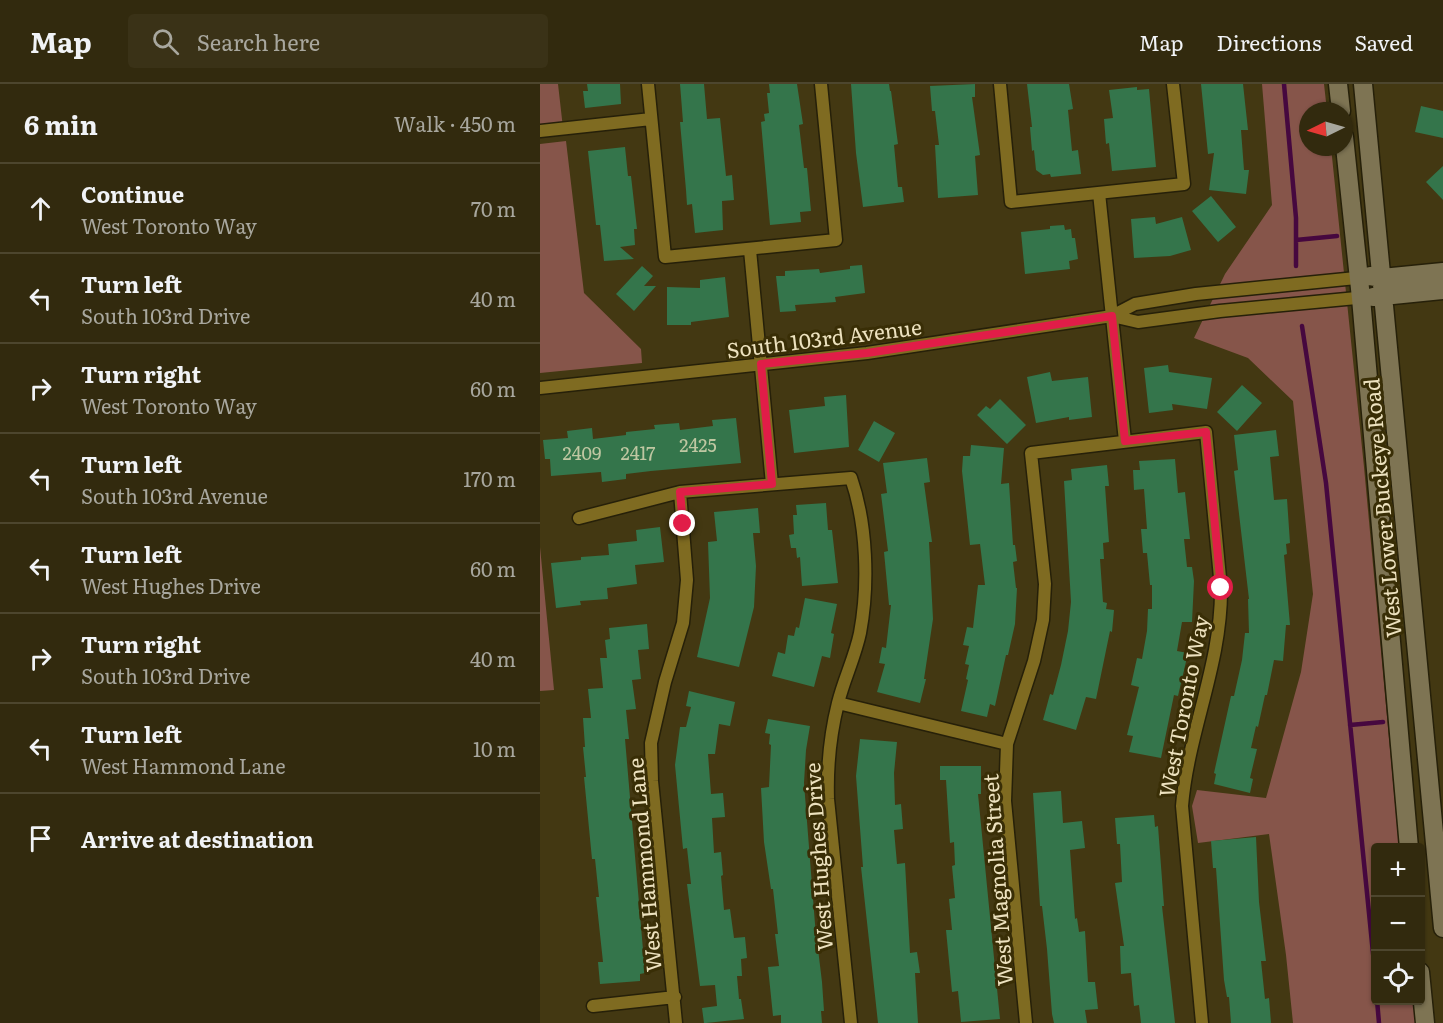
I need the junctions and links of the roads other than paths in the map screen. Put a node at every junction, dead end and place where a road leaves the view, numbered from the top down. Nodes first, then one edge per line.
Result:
1 (648, 84) edge
2 (821, 84) edge
3 (1000, 84) edge
4 (1173, 84) edge
5 (1338, 84) edge
6 (1363, 84) edge
7 (1340, 102) edge
8 (651, 119) junction
9 (540, 131) edge
10 (1347, 156) edge
11 (1099, 193) junction
12 (750, 250) junction
13 (1443, 272) edge
14 (1371, 287) junction
15 (1443, 290) edge
16 (1112, 316) junction
17 (761, 364) junction
18 (540, 387) edge
19 (1125, 441) junction
20 (772, 484) junction
21 (680, 492) junction
22 (579, 518) dead end
23 (838, 703) junction
24 (1007, 744) junction
25 (1409, 843) edge
26 (1443, 928) edge
27 (675, 997) junction
28 (1423, 1005) edge
29 (593, 1006) dead end
30 (676, 1023) edge
31 (851, 1023) edge
32 (1026, 1023) edge
33 (1202, 1023) edge
34 (1425, 1023) edge

1 - 8 street
2 - 12 street
3 - 11 street
4 - 11 street
5 - 7 main road
6 - 14 main road, West Lower Buckeye Road
8 - 9 street
8 - 12 street
10 - 14 main road, West Lower Buckeye Road
11 - 16 street
12 - 17 street
13 - 14 main road
14 - 15 main road
14 - 16 street, South 103rd Avenue
14 - 16 street, South 103rd Avenue
14 - 25 main road, West Lower Buckeye Road
14 - 26 main road, West Lower Buckeye Road
16 - 17 street, South 103rd Avenue
16 - 19 street
17 - 18 street, South 103rd Avenue
17 - 20 street
19 - 24 street, West Magnolia Street
19 - 33 street, West Toronto Way
20 - 21 street
20 - 23 street, West Hughes Drive
21 - 22 street
21 - 27 street, West Hammond Lane
23 - 24 street
23 - 31 street, West Hughes Drive
24 - 32 street, West Magnolia Street
27 - 29 street
27 - 30 street, West Hammond Lane
28 - 34 main road

